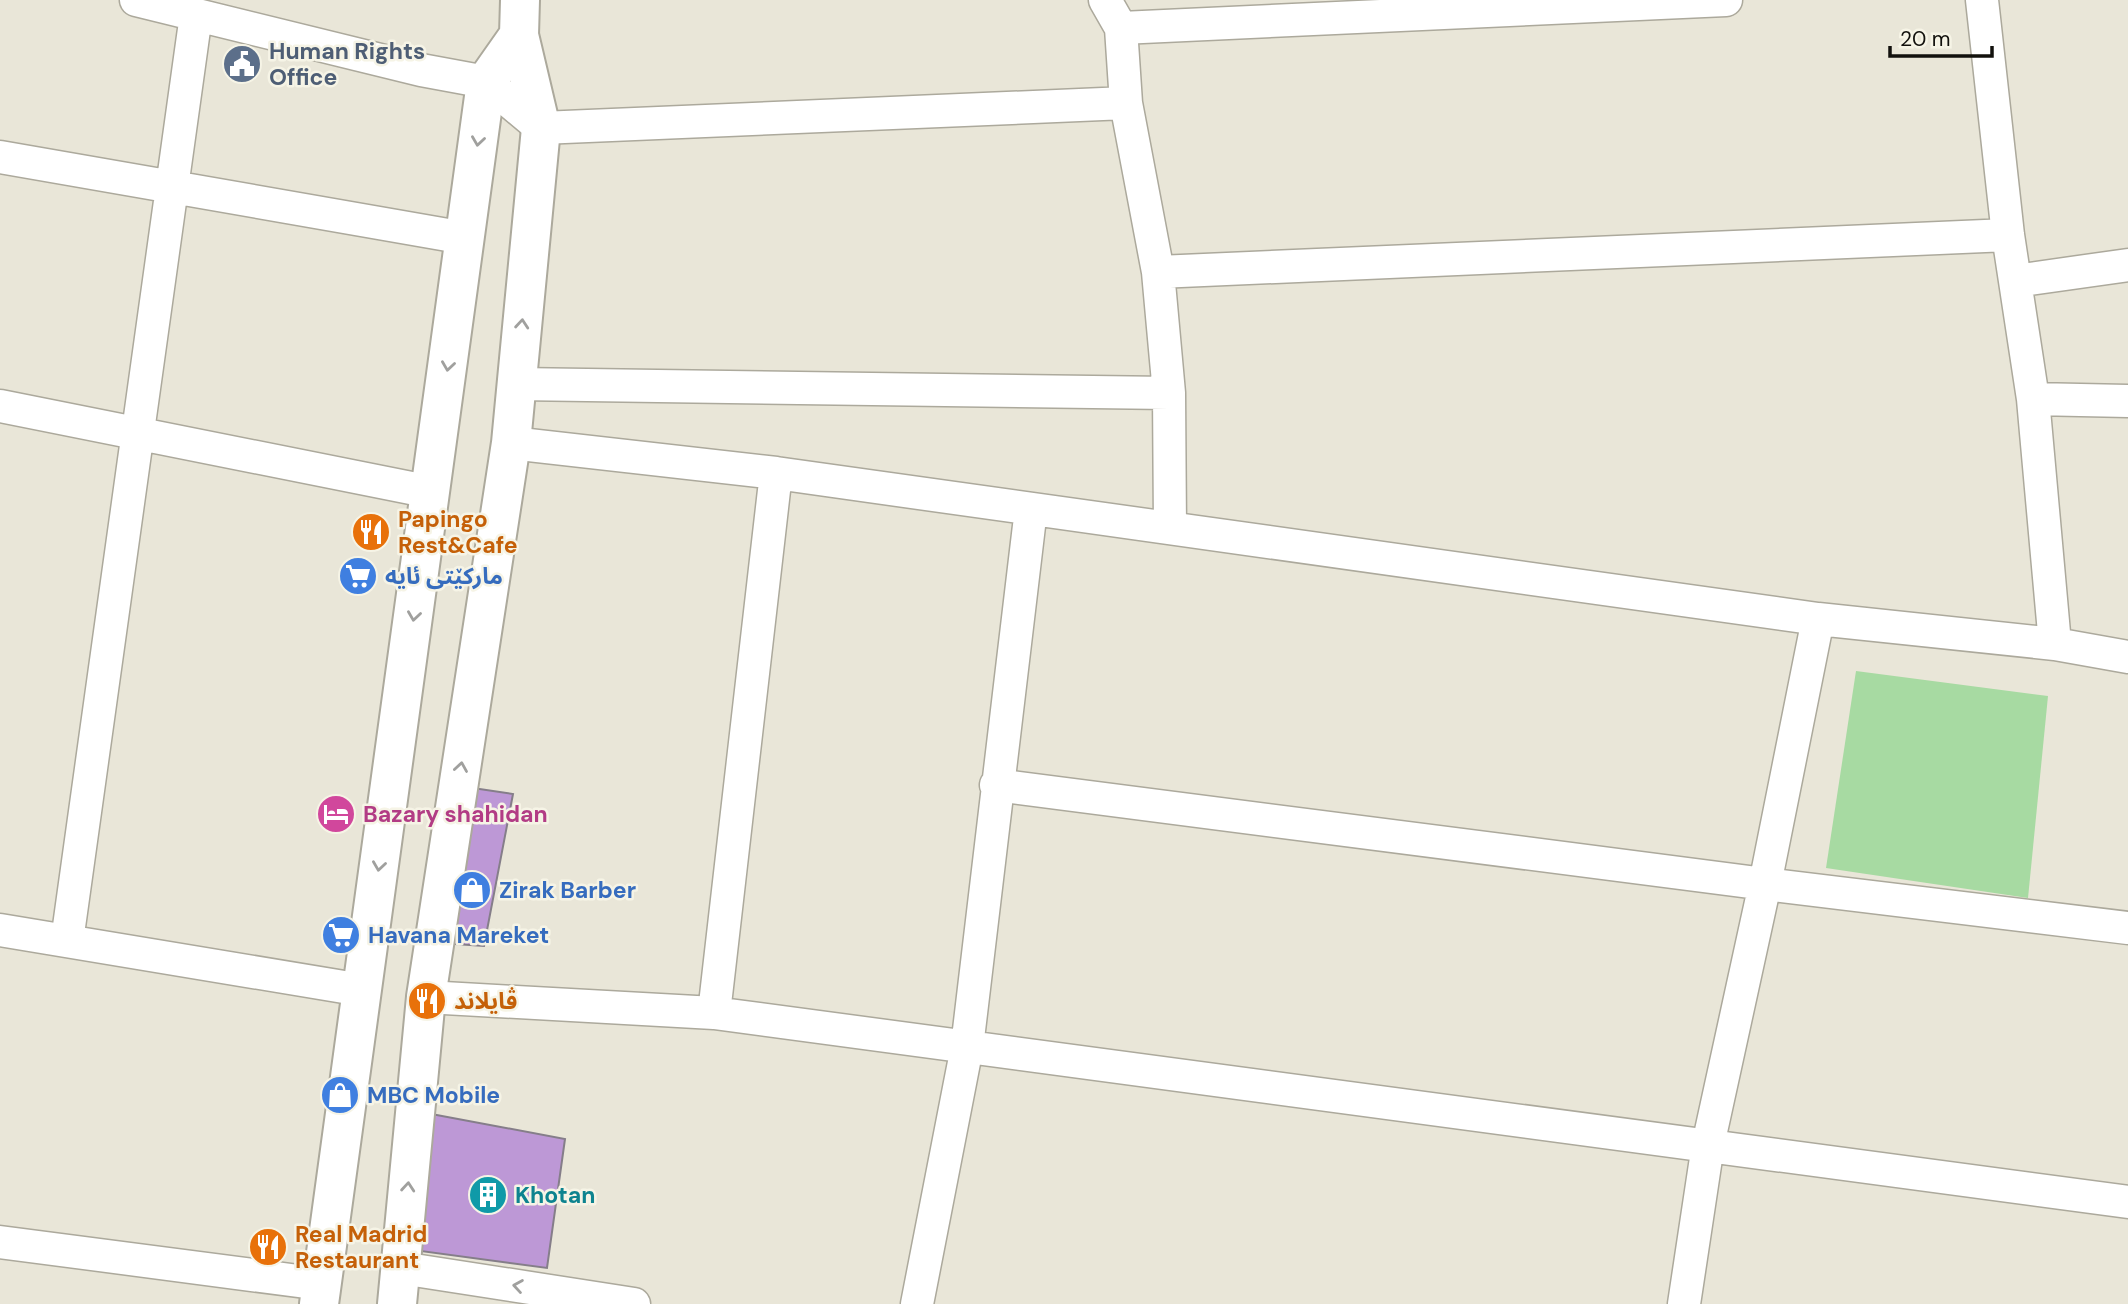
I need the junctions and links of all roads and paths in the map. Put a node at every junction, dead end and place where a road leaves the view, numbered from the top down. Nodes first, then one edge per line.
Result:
1 (136, 0) edge
2 (1105, 0) edge
3 (1726, 0) edge
4 (1982, 0) edge
5 (1637, 2) edge
6 (1353, 8) edge
7 (253, 14) edge
8 (196, 15) junction
9 (520, 17) edge
10 (1121, 27) junction
11 (486, 82) junction
12 (1126, 103) junction
13 (541, 128) junction
14 (0, 157) edge
15 (172, 188) junction
16 (2008, 235) junction
17 (465, 238) junction
18 (2128, 265) edge
19 (1158, 272) junction
20 (2015, 281) junction
21 (516, 384) junction
22 (1169, 393) junction
23 (2033, 399) junction
24 (2128, 401) edge
25 (0, 406) edge
26 (138, 432) junction
27 (511, 443) junction
28 (776, 473) junction
29 (431, 492) junction
30 (1031, 509) junction
31 (1170, 528) junction
32 (1818, 619) junction
33 (2055, 644) junction
34 (2128, 657) edge
35 (996, 785) junction
36 (1765, 884) junction
37 (2128, 928) edge
38 (0, 930) edge
39 (67, 942) junction
40 (362, 990) junction
41 (426, 997) junction
42 (714, 1013) junction
43 (967, 1047) junction
44 (1708, 1145) junction
45 (2128, 1202) edge
46 (0, 1242) edge
47 (399, 1286) edge
48 (320, 1294) edge
49 (634, 1304) edge
50 (917, 1304) edge
51 (1684, 1304) edge

1 - 8 street
2 - 10 street
3 - 5 street
4 - 16 street
5 - 6 street
6 - 10 street
7 - 8 street
7 - 11 street
8 - 15 street
9 - 11 main road
9 - 13 main road
10 - 12 street
11 - 13 street
11 -> 17 main road
12 - 13 street
12 - 19 street
21 -> 13 main road
14 - 15 street
15 - 17 street
15 - 26 street
16 - 19 street
16 - 20 street
17 -> 29 main road
18 - 20 street
19 - 22 street
20 - 23 street
21 - 22 street
21 - 27 main road
22 - 31 street
23 - 24 street
23 - 33 street
25 - 26 street
26 - 29 street
26 - 39 street
27 - 28 street
41 -> 27 main road
28 - 30 street
28 - 42 street
29 -> 40 main road
30 - 31 street
30 - 35 street
31 - 32 street
32 - 33 street
32 - 36 street
33 - 34 street
35 - 36 street
35 - 43 street
36 - 37 street
36 - 44 street
38 - 39 street
39 - 40 street
40 - 48 main road
41 - 42 street
47 -> 41 main road
42 - 43 street
43 - 44 street
43 - 50 street
44 - 45 street
44 - 51 street
46 - 48 street
49 -> 47 street

